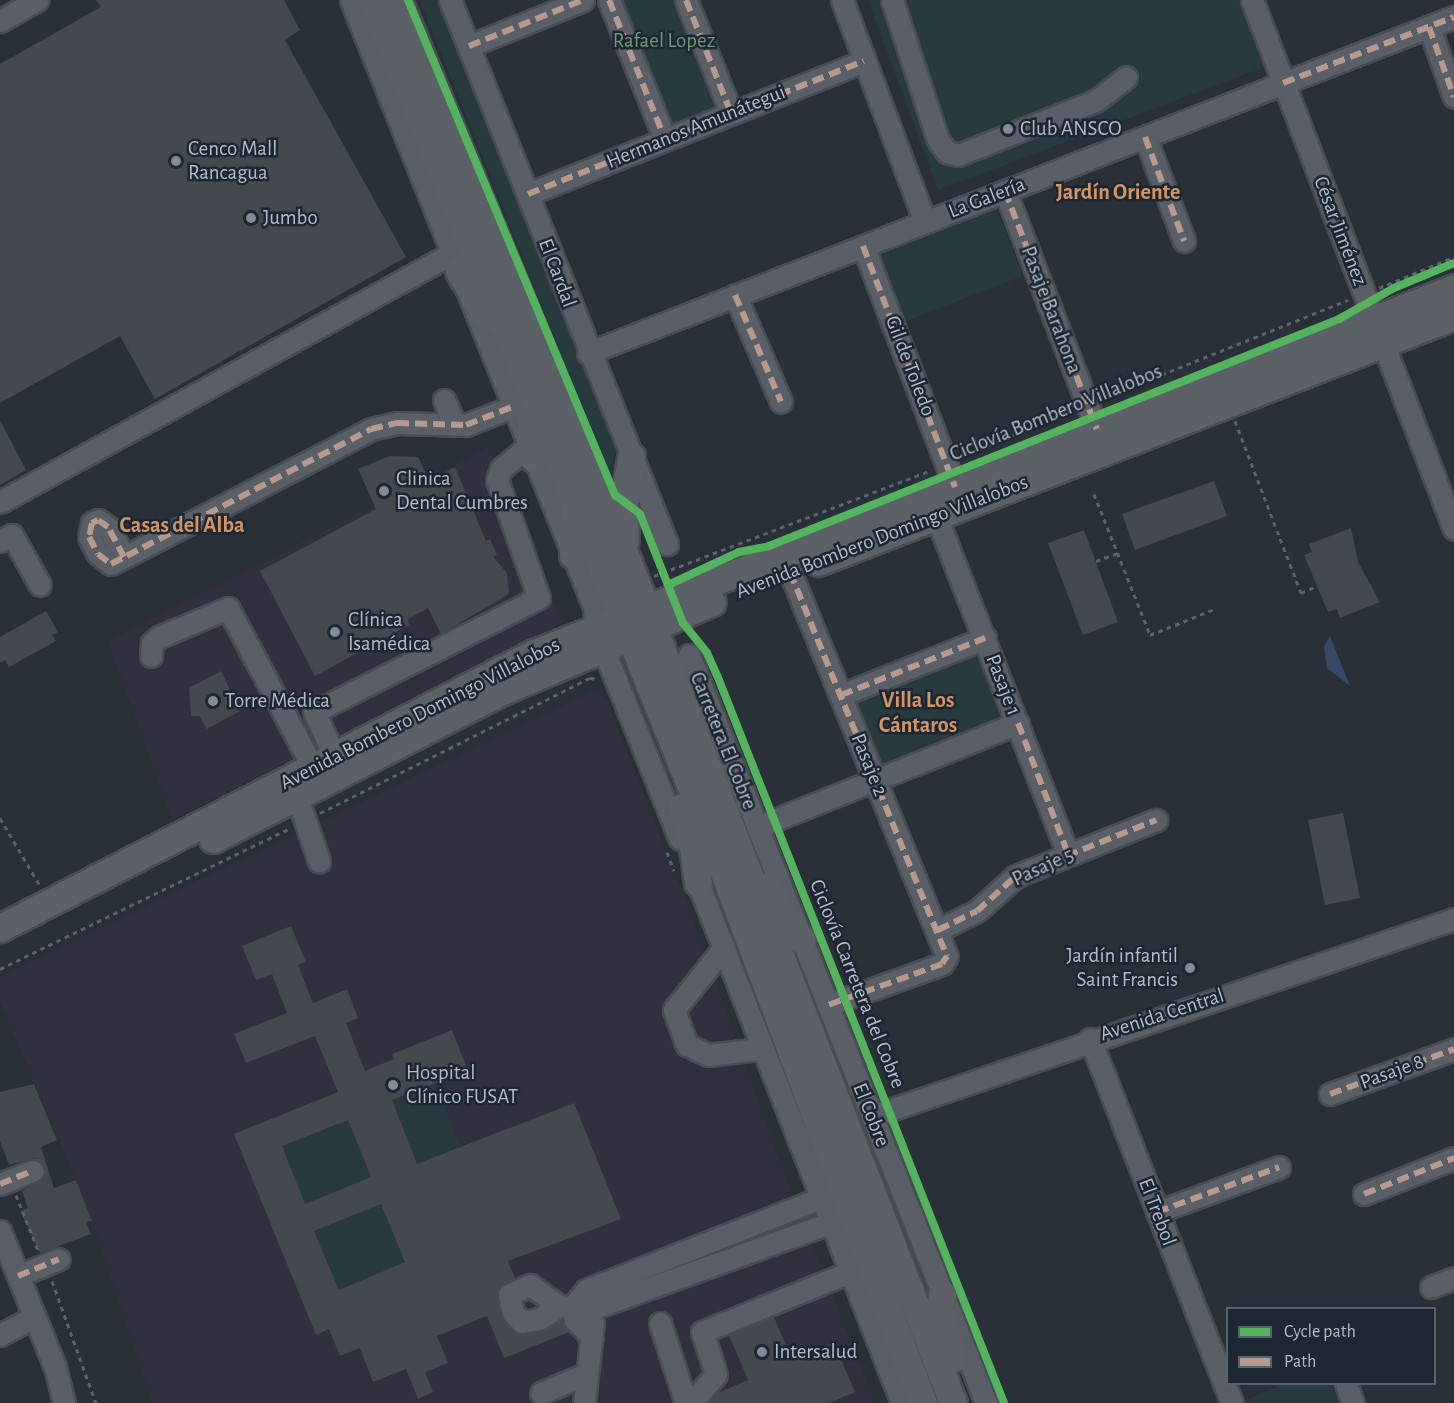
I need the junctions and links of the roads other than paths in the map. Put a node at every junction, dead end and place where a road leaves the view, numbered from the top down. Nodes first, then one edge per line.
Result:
1 (37, 0) edge
2 (351, 0) edge
3 (372, 0) edge
4 (398, 0) edge
5 (450, 0) edge
6 (583, 0) edge
7 (609, 0) edge
8 (686, 0) edge
9 (842, 0) edge
10 (892, 0) edge
11 (1252, 0) edge
12 (1454, 17) edge
13 (0, 21) edge
14 (1429, 27) junction
15 (469, 46) junction
16 (864, 61) junction
17 (1126, 77) dead end
18 (1283, 83) junction
19 (1454, 97) edge
20 (731, 113) junction
21 (1145, 137) junction
22 (665, 139) junction
23 (1005, 190) junction
24 (528, 194) junction
25 (925, 222) junction
26 (1184, 241) dead end
27 (863, 246) junction
28 (455, 262) junction
29 (1454, 288) edge
30 (735, 295) junction
31 (1372, 315) junction
32 (1454, 316) edge
33 (588, 353) junction
34 (520, 366) junction
35 (444, 400) dead end
36 (781, 402) dead end
37 (512, 407) junction
38 (455, 425) junction
39 (1097, 429) junction
40 (531, 452) junction
41 (631, 457) junction
42 (951, 475) junction
43 (571, 491) junction
44 (0, 502) edge
45 (936, 516) junction
46 (1454, 529) edge
47 (0, 541) edge
48 (663, 553) road end
49 (573, 555) junction
50 (124, 557) dead end
51 (790, 572) junction
52 (40, 585) dead end
53 (637, 604) junction
54 (599, 638) junction
55 (985, 638) junction
56 (689, 655) dead end
57 (151, 656) dead end
58 (841, 695) junction
59 (1018, 723) junction
60 (666, 725) junction
61 (329, 765) junction
62 (874, 779) junction
63 (713, 787) junction
64 (301, 809) junction
65 (1156, 820) dead end
66 (757, 827) junction
67 (190, 841) junction
68 (1068, 854) junction
69 (319, 861) dead end
70 (687, 880) junction
71 (1454, 919) edge
72 (0, 928) edge
73 (938, 930) junction
74 (802, 940) junction
75 (0, 945) edge
76 (722, 950) junction
77 (828, 1005) junction
78 (1090, 1038) junction
79 (760, 1049) junction
80 (1454, 1049) edge
81 (1330, 1094) dead end
82 (872, 1116) junction
83 (1454, 1158) edge
84 (1279, 1167) dead end
85 (33, 1171) dead end
86 (0, 1184) edge
87 (843, 1189) junction
88 (1364, 1194) dead end
89 (1157, 1212) junction
90 (852, 1215) junction
91 (0, 1231) edge
92 (59, 1259) dead end
93 (850, 1272) junction
94 (18, 1276) junction
95 (1454, 1278) edge
96 (645, 1279) junction
97 (1431, 1287) dead end
98 (942, 1294) junction
99 (34, 1317) junction
100 (660, 1323) dead end
101 (0, 1335) edge
102 (586, 1374) junction
103 (1226, 1381) edge
104 (1347, 1385) edge
105 (541, 1393) dead end
106 (64, 1403) edge
107 (584, 1403) edge
108 (688, 1403) edge
109 (902, 1403) edge
110 (923, 1403) edge
111 (953, 1403) edge
112 (965, 1403) edge
113 (986, 1403) edge
114 (1353, 1403) edge

1 - 13 street
2 - 28 street
3 - 34 main road
4 - 53 main road
5 - 15 street, El Cardal
6 - 15 street
7 - 22 street
8 - 20 street
9 - 16 street
10 - 17 street
11 - 18 street, César Jiménez
12 - 14 street, La Galería
14 - 18 street, La Galería
14 - 19 street
15 - 24 street, El Cardal
16 - 20 street, Hermanos Amunátegui
16 - 25 street
18 - 21 street, La Galería
18 - 31 street, César Jiménez
20 - 22 street, Hermanos Amunátegui
21 - 23 street, La Galería
21 - 26 street
22 - 24 street, Hermanos Amunátegui
23 - 25 street, La Galería
23 - 39 street, Pasaje Barahona
24 - 33 street, El Cardal
25 - 27 street, La Galería
27 - 30 street, La Galería
27 - 42 street, Gil de Toledo
28 - 34 main road
28 - 37 street
28 - 44 street
29 - 31 main road, Avenida Bombero Domingo Villalobos
30 - 33 street, La Galería
30 - 36 street
31 - 32 main road, Avenida Bombero Domingo Villalobos
31 - 39 main road, Avenida Bombero Domingo Villalobos
31 - 45 main road, Avenida Bombero Domingo Villalobos
31 - 46 street, César Jiménez
33 - 41 street, El Cardal
34 - 40 main road
34 - 43 main road
35 - 38 street
37 - 38 street
37 - 40 street
38 - 50 street
39 - 42 main road, Avenida Bombero Domingo Villalobos
40 - 49 street
40 - 61 street
41 - 48 street, El Cardal
41 - 53 main road
42 - 53 main road, Avenida Bombero Domingo Villalobos
43 - 49 main road
43 - 53 main road
45 - 51 main road, Avenida Bombero Domingo Villalobos
45 - 55 street, Pasaje 1
47 - 52 street
49 - 54 street
51 - 53 main road, Avenida Bombero Domingo Villalobos
51 - 58 street, Pasaje 2
53 - 54 main road, Avenida Bombero Domingo Villalobos
53 - 60 main road
53 - 63 main road
54 - 61 main road, Avenida Bombero Domingo Villalobos
54 - 70 street
55 - 58 street
55 - 59 street, Pasaje 1
56 - 66 street, Carretera El Cobre
57 - 61 street
58 - 62 street, Pasaje 2
59 - 62 street
59 - 68 street, Pasaje 1
60 - 70 main road
60 - 87 main road
61 - 64 main road, Avenida Bombero Domingo Villalobos
61 - 67 main road, Avenida Bombero Domingo Villalobos
62 - 66 street
62 - 73 street, Pasaje 2
63 - 74 main road
63 - 87 main road
64 - 67 main road, Avenida Bombero Domingo Villalobos
64 - 69 street
65 - 68 street, Pasaje 5
66 - 74 street, El Cobre
67 - 72 main road, Avenida Bombero Domingo Villalobos
67 - 75 main road, Avenida Bombero Domingo Villalobos
68 - 73 street, Pasaje 5
70 - 76 street
71 - 78 street, Avenida Central
73 - 77 street, Pasaje 2
74 - 77 street, El Cobre
76 - 79 street
76 - 79 street
77 - 82 street, El Cobre
78 - 82 street, Avenida Central
78 - 89 street, El Trebol
79 - 87 street
80 - 81 street, Pasaje 8
82 - 98 street, El Cobre
83 - 88 street
84 - 89 street
85 - 86 street
87 - 90 main road
87 - 90 street
87 - 96 street
89 - 103 street, El Trebol
90 - 93 street
90 - 96 street
90 - 110 main road
90 - 111 main road
91 - 94 street
92 - 94 street
93 - 108 street
93 - 109 street
94 - 99 street
95 - 97 street
96 - 102 street
98 - 112 main road
98 - 113 street, El Cobre
99 - 101 street
99 - 106 street
100 - 108 street
102 - 105 street
102 - 107 street
104 - 114 street

